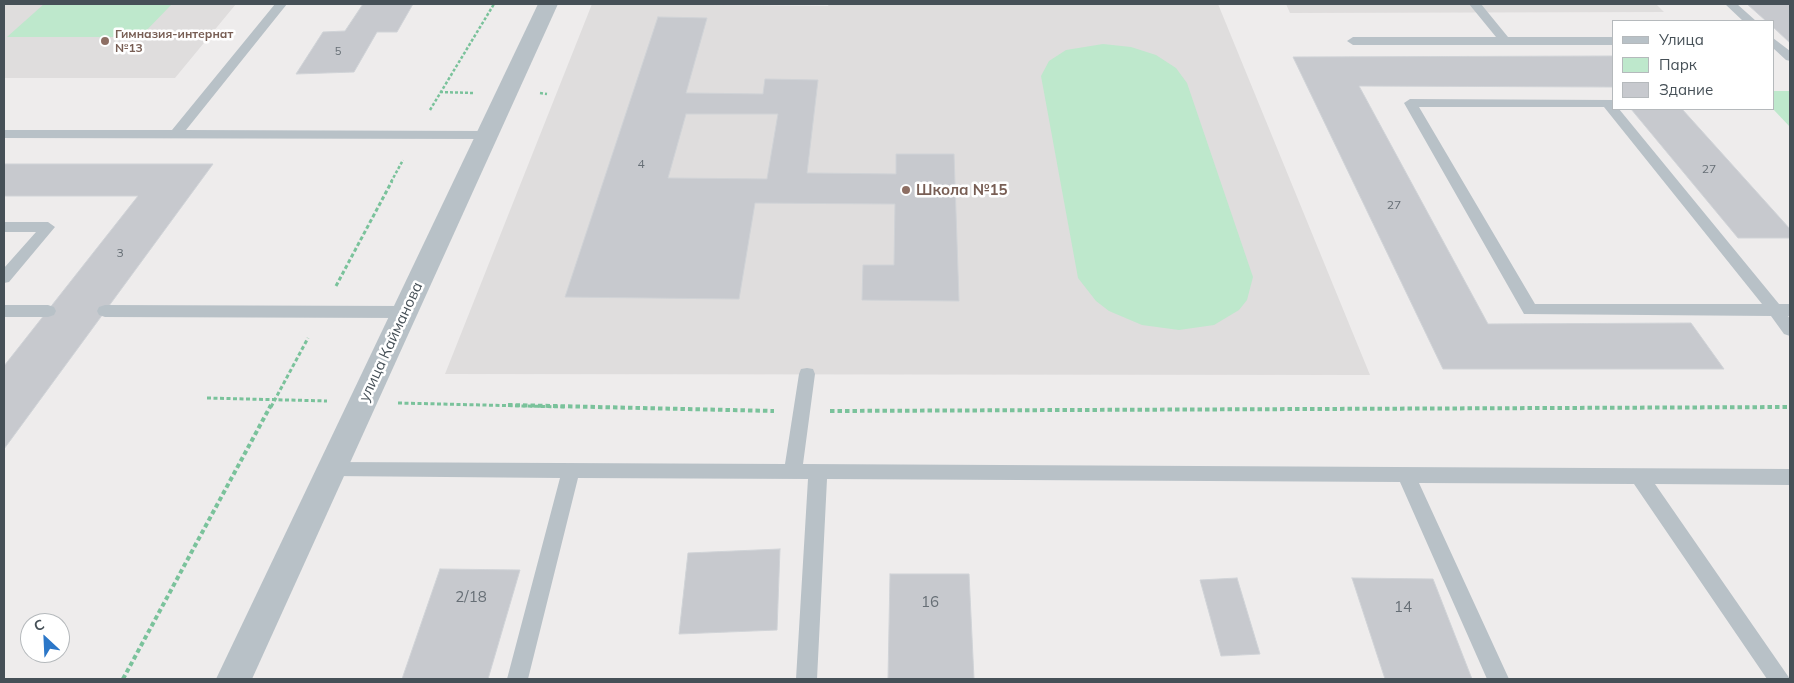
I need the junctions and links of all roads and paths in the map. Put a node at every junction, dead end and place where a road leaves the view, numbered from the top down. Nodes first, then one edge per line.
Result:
1 (281, 4) edge
2 (548, 4) edge
3 (1475, 4) edge
4 (1731, 4) edge
5 (1749, 20) edge
6 (1505, 41) junction
7 (1612, 41) edge
8 (1353, 42) dead end
9 (1774, 43) edge
10 (1790, 57) edge
11 (1612, 108) edge
12 (1614, 110) edge
13 (177, 133) junction
14 (4, 134) edge
15 (487, 135) junction
16 (4, 227) edge
17 (4, 278) edge
18 (4, 310) edge
19 (1782, 310) edge
20 (48, 311) dead end
21 (105, 311) dead end
22 (405, 312) junction
23 (1790, 330) edge
24 (807, 374) dead end
25 (208, 398) dead end
26 (363, 402) junction
27 (1790, 407) edge
28 (802, 411) junction
29 (332, 469) junction
30 (571, 471) junction
31 (793, 471) junction
32 (818, 472) junction
33 (1406, 475) junction
34 (1639, 476) junction
35 (1790, 477) edge
36 (234, 679) edge
37 (517, 679) edge
38 (806, 679) edge
39 (1498, 679) edge
40 (1779, 679) edge

1 - 13 lane
2 - 15 street, улица Кайманова
3 - 6 lane
4 - 5 lane
6 - 7 lane
6 - 8 lane
9 - 10 lane
11 - 19 lane
12 - 19 lane
13 - 14 lane
13 - 15 lane
15 - 22 street, улица Кайманова
16 - 17 lane
18 - 20 lane
19 - 23 lane
21 - 22 lane
22 - 26 street, улица Кайманова
24 - 28 lane
25 - 26 path
26 - 28 path
26 - 29 street, улица Кайманова
27 - 28 path
28 - 31 lane
29 - 30 lane
29 - 36 street, улица Кайманова
30 - 31 lane
30 - 37 lane
31 - 32 lane
32 - 33 lane
32 - 38 lane
33 - 34 lane
33 - 39 lane
34 - 35 lane
34 - 40 lane

